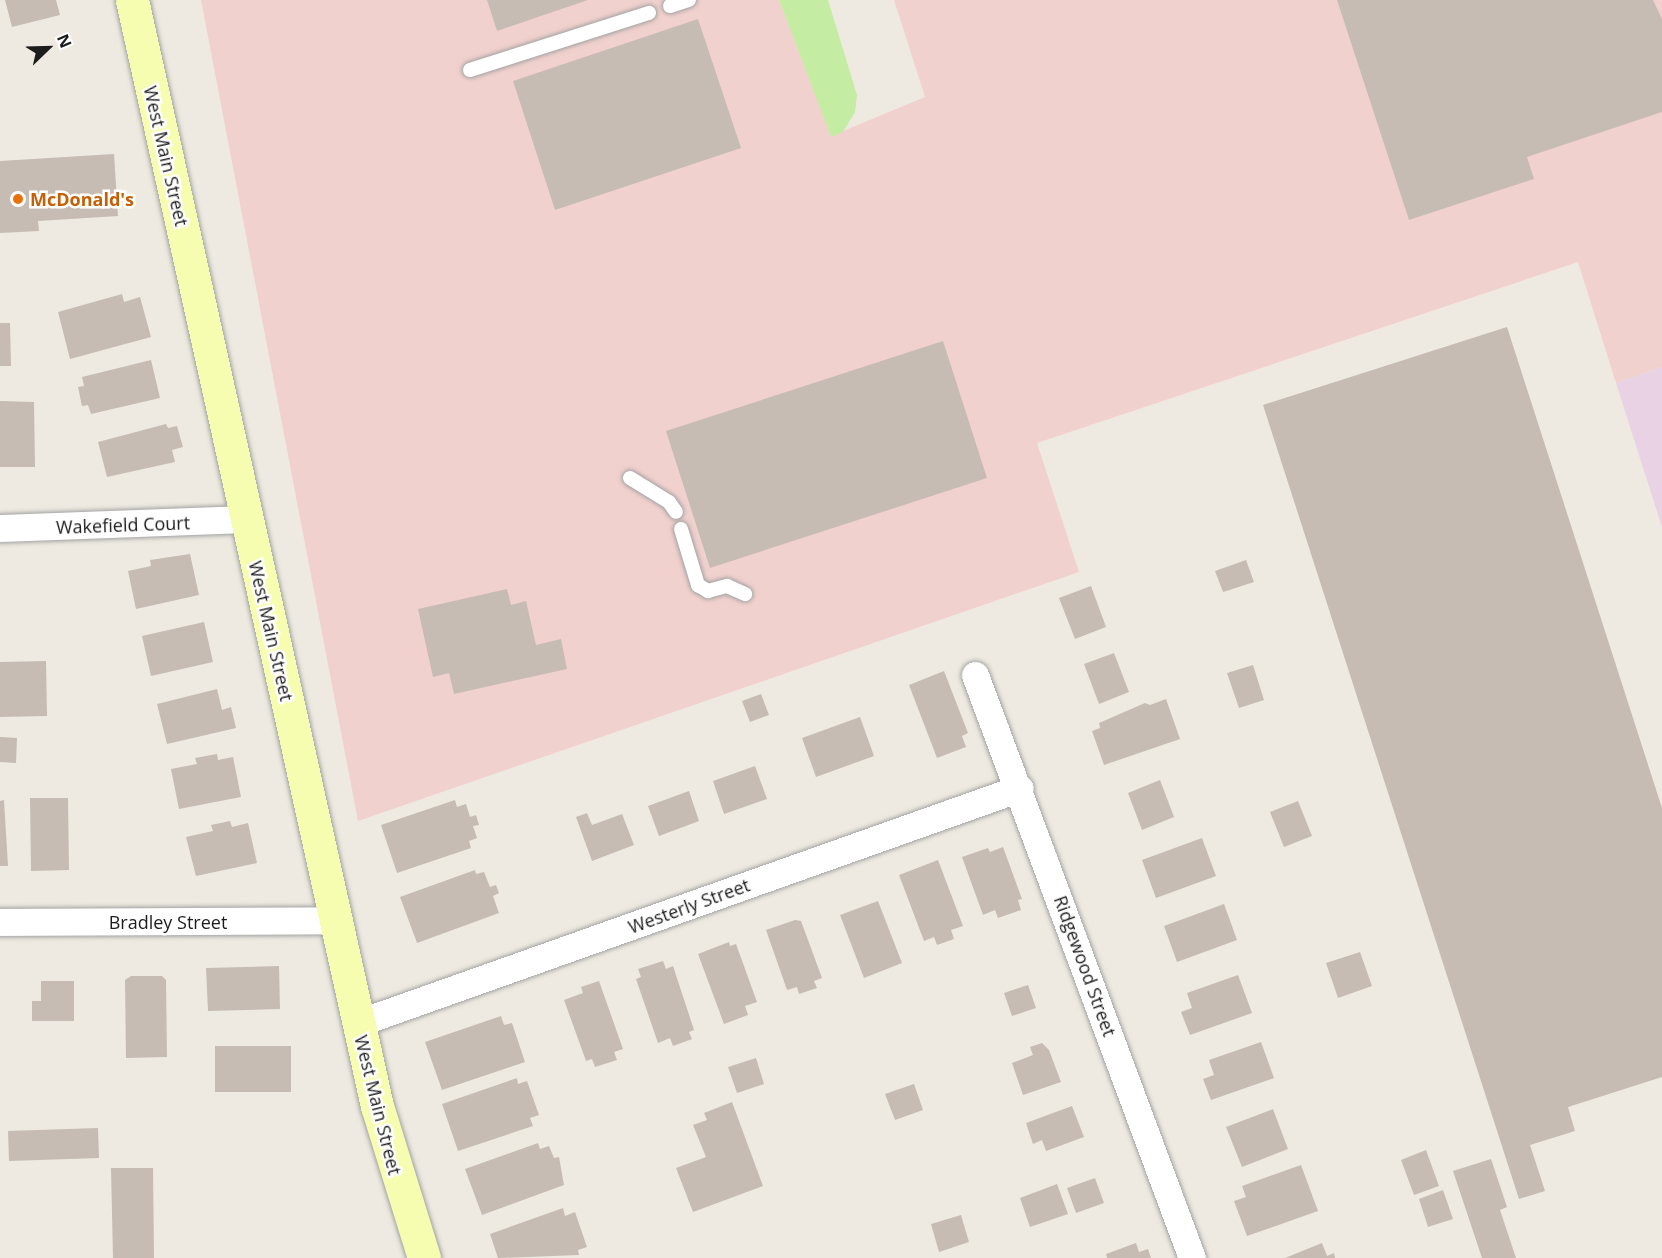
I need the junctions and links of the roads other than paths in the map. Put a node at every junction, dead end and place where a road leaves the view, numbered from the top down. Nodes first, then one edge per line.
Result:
1 (132, 0) edge
2 (689, 0) edge
3 (670, 6) dead end
4 (649, 13) dead end
5 (470, 70) dead end
6 (630, 478) dead end
7 (675, 512) dead end
8 (246, 519) junction
9 (0, 528) edge
10 (681, 529) dead end
11 (744, 594) dead end
12 (975, 675) dead end
13 (1020, 788) junction
14 (335, 920) junction
15 (0, 922) edge
16 (358, 1023) junction
17 (424, 1258) edge
18 (1192, 1258) edge

1 - 8 main road, West Main Street
2 - 3 lane
4 - 5 lane
6 - 7 lane
8 - 9 street, Wakefield Court
8 - 14 main road, West Main Street
10 - 11 lane
12 - 13 street, Ridgewood Street
13 - 16 street, Westerly Street
13 - 18 street, Ridgewood Street
14 - 15 street, Bradley Street
14 - 16 main road, West Main Street
16 - 17 main road, West Main Street

